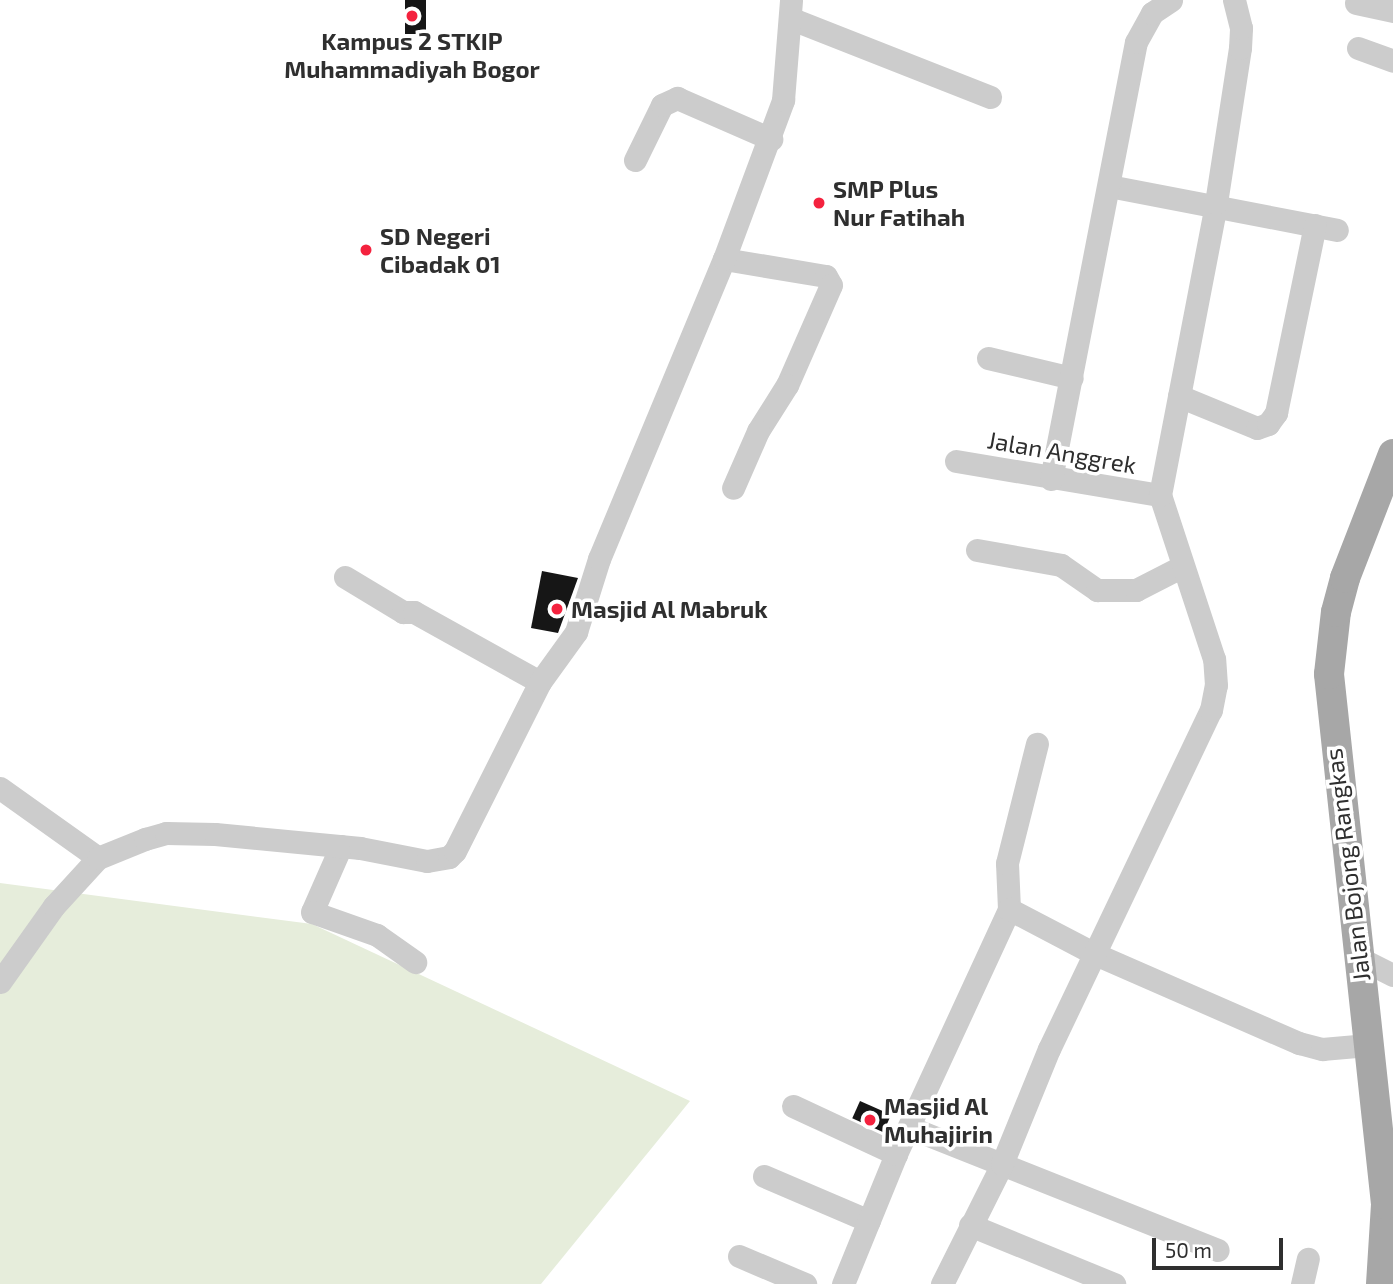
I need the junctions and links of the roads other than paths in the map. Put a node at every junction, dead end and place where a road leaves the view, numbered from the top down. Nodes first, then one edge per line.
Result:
1 (1171, 0) edge
2 (1234, 0) edge
3 (1356, 3) dead end
4 (792, 9) edge
5 (1393, 11) edge
6 (1358, 48) dead end
7 (1393, 61) edge
8 (990, 97) dead end
9 (771, 139) junction
10 (635, 160) dead end
11 (1109, 186) junction
12 (1216, 203) junction
13 (724, 259) junction
14 (988, 358) dead end
15 (1072, 378) junction
16 (1179, 396) junction
17 (1393, 454) edge
18 (956, 461) dead end
19 (1051, 479) junction
20 (733, 488) dead end
21 (1160, 495) junction
22 (976, 550) dead end
23 (1181, 567) junction
24 (345, 577) dead end
25 (540, 682) junction
26 (1037, 744) dead end
27 (0, 788) edge
28 (341, 846) junction
29 (98, 858) junction
30 (1009, 909) junction
31 (1095, 954) junction
32 (1357, 957) junction
33 (415, 962) dead end
34 (1393, 975) edge
35 (0, 982) edge
36 (1368, 1045) junction
37 (793, 1106) dead end
38 (911, 1128) junction
39 (896, 1154) junction
40 (1002, 1164) junction
41 (764, 1176) dead end
42 (869, 1221) junction
43 (970, 1225) junction
44 (1218, 1250) dead end
45 (739, 1256) dead end
46 (1308, 1259) dead end
47 (805, 1284) edge
48 (843, 1284) edge
49 (942, 1284) edge
50 (1114, 1284) edge
51 (1302, 1284) edge
52 (1381, 1284) edge

1 - 11 street
2 - 12 street
3 - 5 street
4 - 8 street
4 - 9 street
6 - 7 street
9 - 10 street
9 - 13 street
11 - 12 street
11 - 15 street
12 - 16 street
12 - 16 street
13 - 20 street
13 - 25 street
14 - 15 street
15 - 19 street
16 - 21 street
17 - 32 main road, Jalan Bojong Rangkas
18 - 19 street, Jalan Anggrek
19 - 21 street, Jalan Anggrek
21 - 23 street
22 - 23 street
23 - 31 street
24 - 25 street
25 - 28 street
26 - 30 street
27 - 29 street
28 - 29 street
28 - 33 street
29 - 35 street
30 - 31 street
30 - 38 street
31 - 36 street
31 - 40 street
32 - 34 street
32 - 36 main road, Jalan Bojong Rangkas
36 - 52 main road, Jalan Bojong Rangkas
37 - 39 street
38 - 39 street
38 - 40 street
39 - 42 street
40 - 43 street
40 - 44 street
41 - 42 street
42 - 48 street
43 - 49 street
43 - 50 street
45 - 47 street
46 - 51 street

